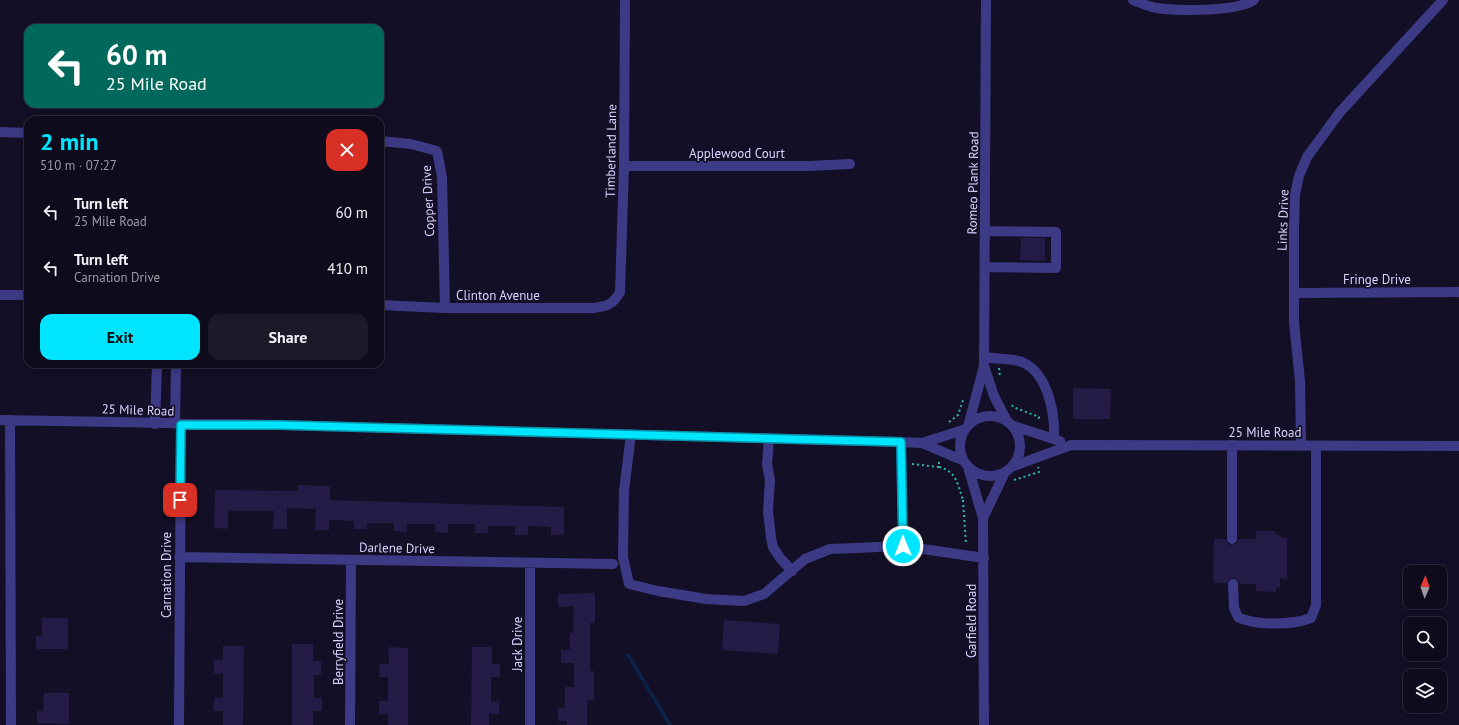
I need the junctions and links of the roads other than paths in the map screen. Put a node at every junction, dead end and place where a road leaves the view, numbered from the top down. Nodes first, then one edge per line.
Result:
1 (625, 0) edge
2 (986, 0) edge
3 (1133, 0) edge
4 (1254, 0) edge
5 (1443, 0) edge
6 (0, 132) edge
7 (24, 133) edge
8 (384, 141) edge
9 (850, 164) dead end
10 (624, 166) junction
11 (985, 231) junction
12 (985, 267) junction
13 (1459, 292) edge
14 (1294, 293) junction
15 (0, 294) edge
16 (24, 295) edge
17 (615, 301) joint
18 (384, 305) edge
19 (445, 308) junction
20 (984, 362) junction
21 (157, 368) edge
22 (176, 368) edge
23 (1006, 419) junction
24 (5, 420) edge
25 (155, 424) junction
26 (178, 424) junction
27 (1014, 426) junction
28 (966, 427) junction
29 (631, 434) junction
30 (769, 438) junction
31 (1054, 438) junction
32 (901, 442) junction
33 (922, 443) junction
34 (1071, 445) junction
35 (1232, 445) junction
36 (1301, 446) junction
37 (1316, 446) junction
38 (1459, 446) edge
39 (966, 464) junction
40 (1014, 466) junction
41 (1005, 472) junction
42 (983, 518) junction
43 (1232, 539) dead end
44 (903, 546) junction
45 (5, 549) edge
46 (179, 558) junction
47 (984, 558) junction
48 (351, 560) junction
49 (530, 564) junction
50 (613, 564) dead end
51 (792, 571) junction
52 (1233, 584) dead end
53 (12, 725) edge
54 (179, 725) edge
55 (350, 725) edge
56 (530, 725) edge
57 (984, 725) edge

1 - 10 street, Timberland Lane
2 - 11 street, Romeo Plank Road
3 - 4 street
5 - 14 street, Links Drive
6 - 7 street
8 - 19 street, Copper Drive
9 - 10 street, Applewood Court
10 - 17 street, Timberland Lane
11 - 12 street, Romeo Plank Road
11 - 12 street
12 - 20 street, Romeo Plank Road
13 - 14 street, Fringe Drive
14 - 36 street, Links Drive
15 - 16 street
17 - 19 street, Clinton Avenue
18 - 19 street, Clinton Avenue
20 - 23 street, Romeo Plank Road
20 - 28 street, Romeo Plank Road
20 - 31 street
21 - 25 street
22 - 26 street, Carnation Drive
23 - 27 street
23 - 28 street
24 - 25 street, 25 Mile Road
24 - 45 street
25 - 26 street, 25 Mile Road
26 - 29 street, 25 Mile Road
26 - 46 street, Carnation Drive
27 - 31 street, 25 Mile Road
27 - 40 street
28 - 33 street, 25 Mile Road
28 - 39 street
29 - 30 street, 25 Mile Road
29 - 51 street
30 - 32 street, 25 Mile Road
30 - 51 street
31 - 34 street, 25 Mile Road
32 - 33 street, 25 Mile Road
32 - 44 street
33 - 39 street, 25 Mile Road
34 - 35 street, 25 Mile Road
34 - 40 street, 25 Mile Road
35 - 36 street, 25 Mile Road
35 - 43 street
36 - 37 street, 25 Mile Road
37 - 38 street, 25 Mile Road
37 - 52 street
39 - 41 street
39 - 42 street, Garfield Road
40 - 41 street
41 - 42 street, Garfield Road
42 - 47 street, Garfield Road
44 - 47 street
44 - 51 street
45 - 53 street
46 - 48 street, Darlene Drive
46 - 54 street, Carnation Drive
47 - 57 street, Garfield Road
48 - 49 street, Darlene Drive
48 - 55 street, Berryfield Drive
49 - 50 street, Darlene Drive
49 - 56 street, Jack Drive

